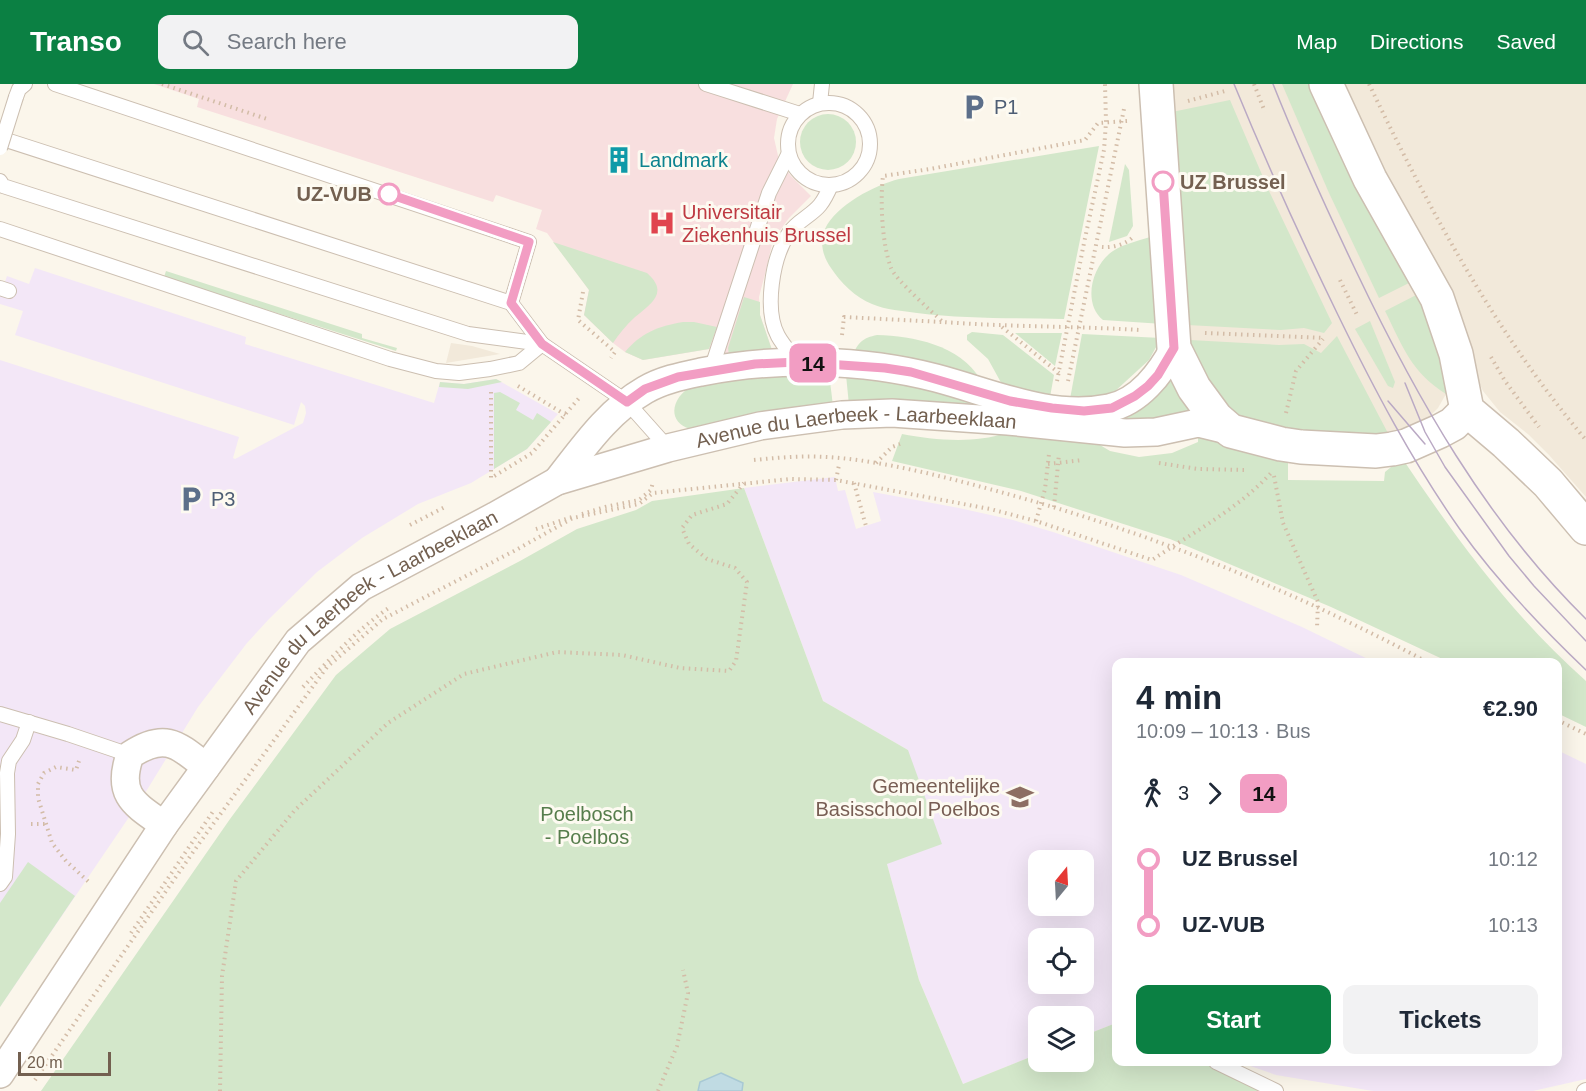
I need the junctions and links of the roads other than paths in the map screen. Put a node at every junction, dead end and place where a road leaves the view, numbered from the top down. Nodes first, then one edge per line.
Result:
1 (25, 84) edge
2 (55, 84) edge
3 (706, 84) edge
4 (822, 84) edge
5 (1326, 84) edge
6 (1167, 94) edge
7 (820, 103) junction
8 (800, 114) junction
9 (0, 138) edge
10 (0, 148) edge
11 (788, 155) junction
12 (831, 185) junction
13 (1, 187) edge
14 (0, 229) edge
15 (511, 303) junction
16 (1174, 340) junction
17 (542, 344) junction
18 (797, 362) junction
19 (711, 370) junction
20 (627, 402) junction
21 (1060, 407) junction
22 (1467, 410) junction
23 (1231, 431) junction
24 (668, 448) junction
25 (557, 481) junction
26 (1586, 528) edge
27 (0, 714) edge
28 (29, 722) junction
29 (130, 755) junction
30 (206, 767) junction
31 (164, 825) junction
32 (0, 884) edge
33 (1224, 1066) edge
34 (0, 1074) edge
35 (1276, 1091) edge

1 - 10 lane, bridge
2 - 15 lane
3 - 8 lane
4 - 7 lane
5 - 22 street
6 - 16 street
7 - 8 lane
7 - 12 lane
8 - 11 lane
9 - 15 lane
11 - 12 lane
11 - 19 lane
12 - 18 lane
13 - 17 lane
14 - 17 lane
15 - 17 lane
16 - 21 street, Avenue du Laerbeek - Laarbeeklaan
16 - 23 street
17 - 20 lane
18 - 19 street, Avenue du Laerbeek - Laarbeeklaan
18 - 21 street, Avenue du Laerbeek - Laarbeeklaan
19 - 20 street, Avenue du Laerbeek - Laarbeeklaan
20 - 24 lane
20 - 25 street, Avenue du Laerbeek - Laarbeeklaan
21 - 23 street, Avenue du Laerbeek - Laarbeeklaan
21 - 24 street, Avenue du Laerbeek - Laarbeeklaan
22 - 23 street, Avenue du Laerbeek - Laarbeeklaan
22 - 26 street
24 - 25 street, Avenue du Laerbeek - Laarbeeklaan
25 - 30 street, Avenue du Laerbeek - Laarbeeklaan
27 - 28 lane
28 - 29 lane
28 - 32 lane
29 - 30 street
29 - 31 street
30 - 31 street, Avenue du Laerbeek - Laarbeeklaan
31 - 34 street, Avenue du Laerbeek - Laarbeeklaan
33 - 35 lane

